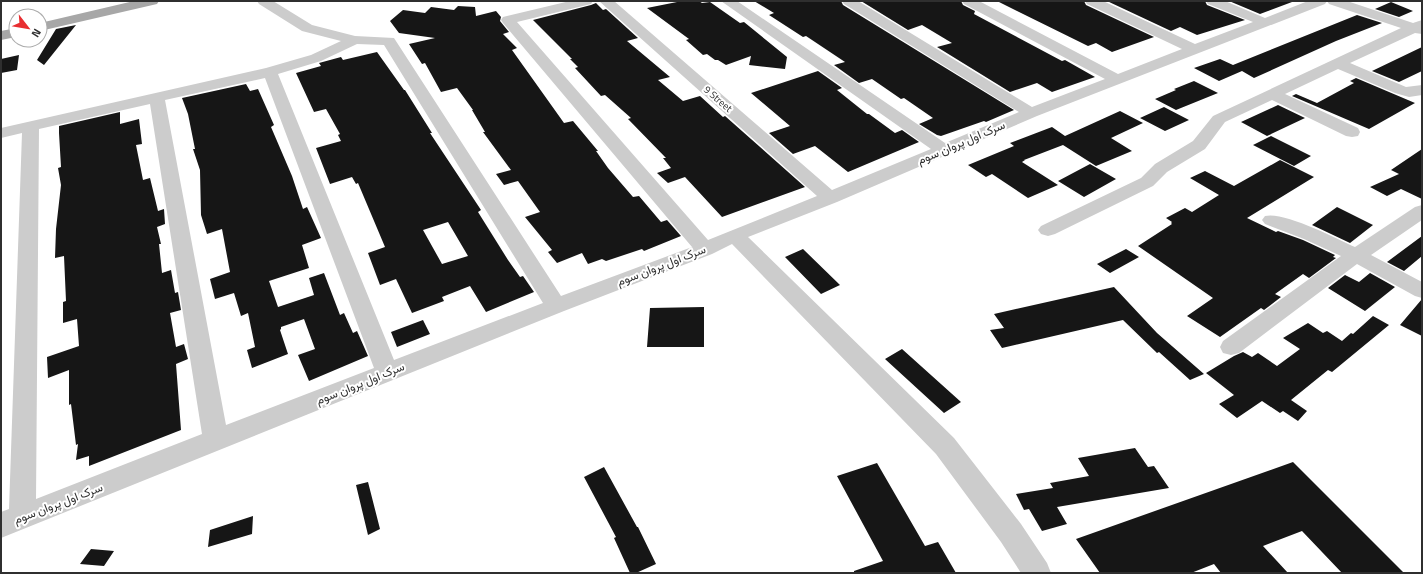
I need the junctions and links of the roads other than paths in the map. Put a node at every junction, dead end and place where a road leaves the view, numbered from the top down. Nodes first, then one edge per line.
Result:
1 (152, 1) edge
2 (264, 1) edge
3 (586, 1) edge
4 (606, 1) edge
5 (728, 1) edge
6 (849, 1) edge
7 (969, 1) edge
8 (1092, 1) edge
9 (1213, 1) edge
10 (1320, 1) edge
11 (1334, 1) edge
12 (1264, 22) junction
13 (48, 25) edge
14 (1419, 28) edge
15 (355, 40) junction
16 (1195, 50) junction
17 (1337, 64) junction
18 (270, 72) junction
19 (1116, 79) junction
20 (1422, 90) edge
21 (1272, 94) junction
22 (156, 98) junction
23 (1031, 113) junction
24 (31, 126) junction
25 (1352, 132) dead end
26 (1, 133) edge
27 (942, 150) junction
28 (830, 198) junction
29 (1422, 211) edge
30 (1272, 220) dead end
31 (1048, 230) dead end
32 (735, 235) junction
33 (706, 249) junction
34 (1356, 255) junction
35 (1422, 290) edge
36 (556, 306) junction
37 (1231, 347) dead end
38 (387, 373) junction
39 (216, 441) junction
40 (22, 517) junction
41 (1, 525) edge
42 (1037, 573) edge

1 - 13 main road
2 - 15 street
3 - 33 street
4 - 28 street, 9 Street
5 - 27 street
6 - 23 street
7 - 19 street
8 - 16 street
9 - 12 street
10 - 12 street, سرک اول پروان سوم
11 - 14 street
12 - 16 street, سرک اول پروان سوم
14 - 17 street
15 - 18 street
15 - 36 street
16 - 19 street, سرک اول پروان سوم
17 - 20 street
17 - 21 street
18 - 22 street
18 - 38 street
19 - 23 street, سرک اول پروان سوم
21 - 25 street
21 - 31 street
22 - 24 street
22 - 39 street
23 - 27 street, سرک اول پروان سوم
24 - 26 street
24 - 40 street
27 - 28 street, سرک اول پروان سوم
28 - 32 street, سرک اول پروان سوم
29 - 34 street
30 - 34 street
32 - 33 street, سرک اول پروان سوم
32 - 42 street
33 - 36 street, سرک اول پروان سوم
34 - 35 street
34 - 37 street
36 - 38 street, سرک اول پروان سوم
38 - 39 street, سرک اول پروان سوم
39 - 40 street, سرک اول پروان سوم
40 - 41 street, سرک اول پروان سوم

